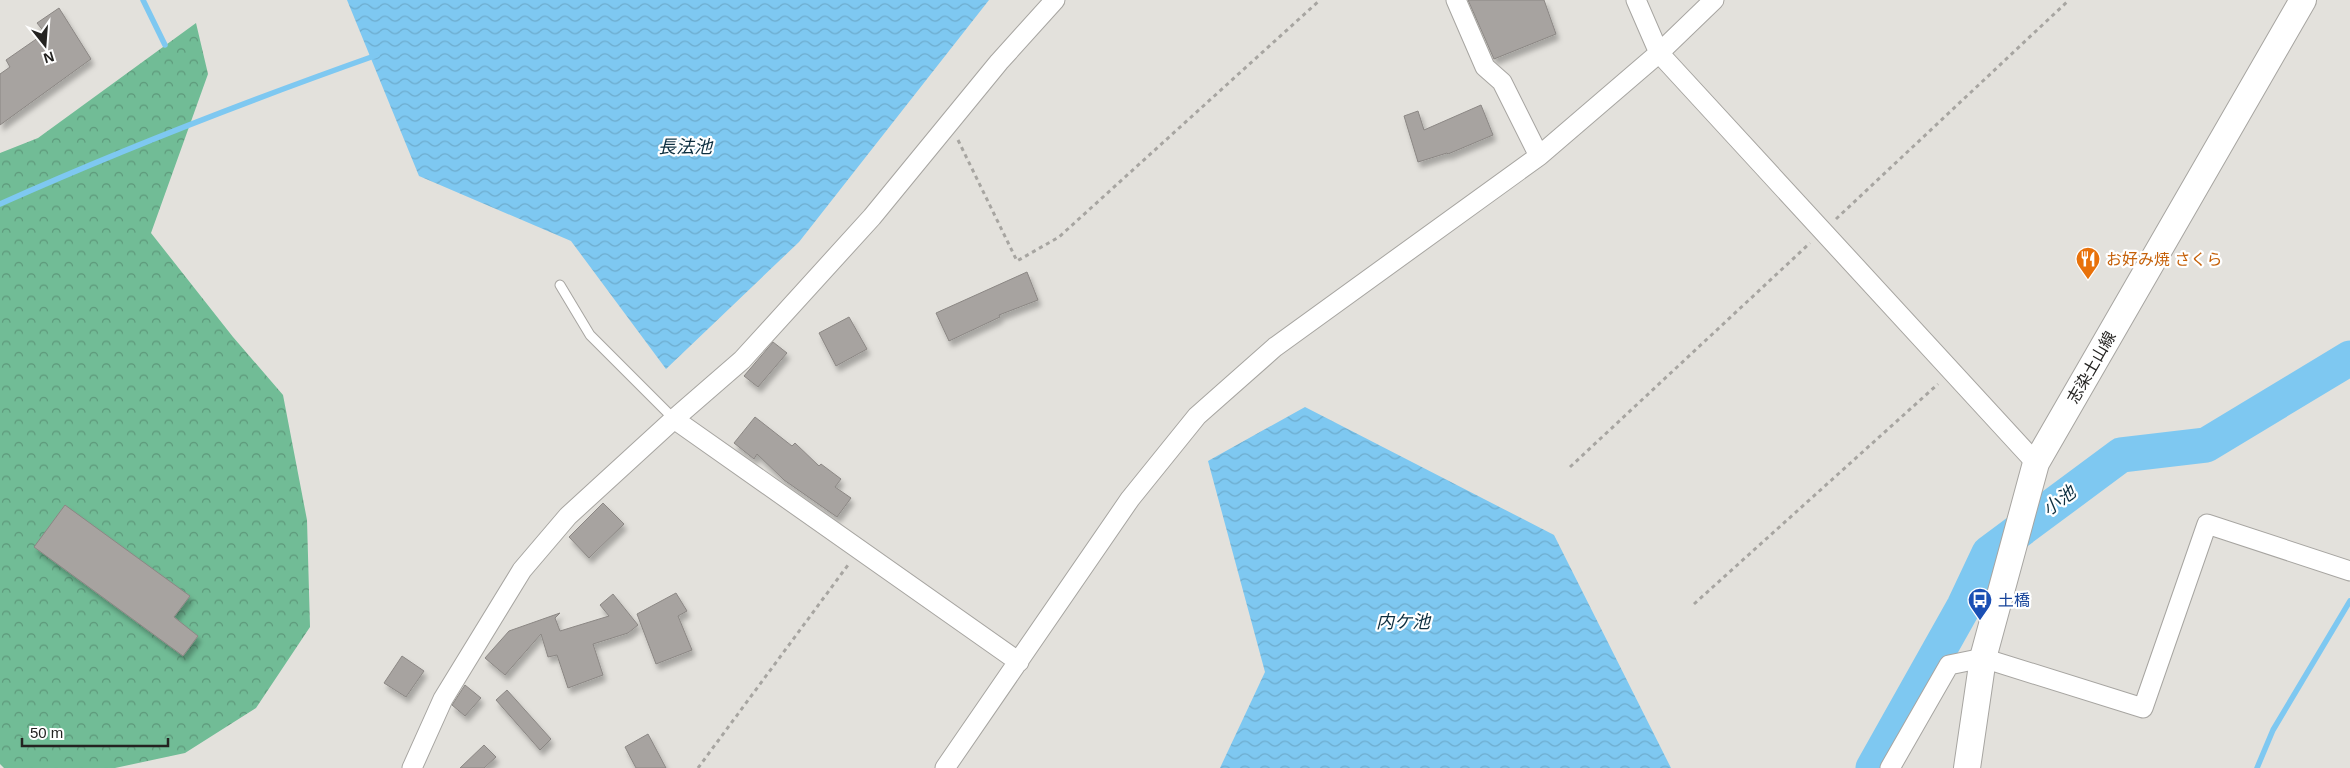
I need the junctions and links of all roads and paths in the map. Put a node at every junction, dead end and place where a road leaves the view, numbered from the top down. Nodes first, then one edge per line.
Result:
1 (1055, 0) edge
2 (1320, 0) edge
3 (1456, 0) edge
4 (1636, 0) edge
5 (1714, 0) edge
6 (2302, 0) edge
7 (1660, 54) junction
8 (949, 123) junction
9 (1539, 156) junction
10 (560, 285) dead end
11 (1951, 371) junction
12 (674, 419) junction
13 (2036, 463) junction
14 (859, 550) junction
15 (2350, 571) edge
16 (1694, 604) dead end
17 (1983, 658) junction
18 (1019, 662) junction
19 (412, 768) edge
20 (698, 768) edge
21 (945, 768) edge
22 (1890, 768) edge
23 (1967, 768) edge

1 - 8 street
2 - 8 path
3 - 9 street
4 - 7 street
5 - 7 street
6 - 13 main road, 志染土山線
7 - 9 street
7 - 11 street
8 - 12 street
9 - 18 street
10 - 12 lane
11 - 13 street
11 - 16 path
12 - 14 street
12 - 19 street
13 - 17 main road, 志染土山線
14 - 18 street
14 - 20 path
15 - 17 street
17 - 22 street
17 - 23 main road, 志染土山線
18 - 21 street

